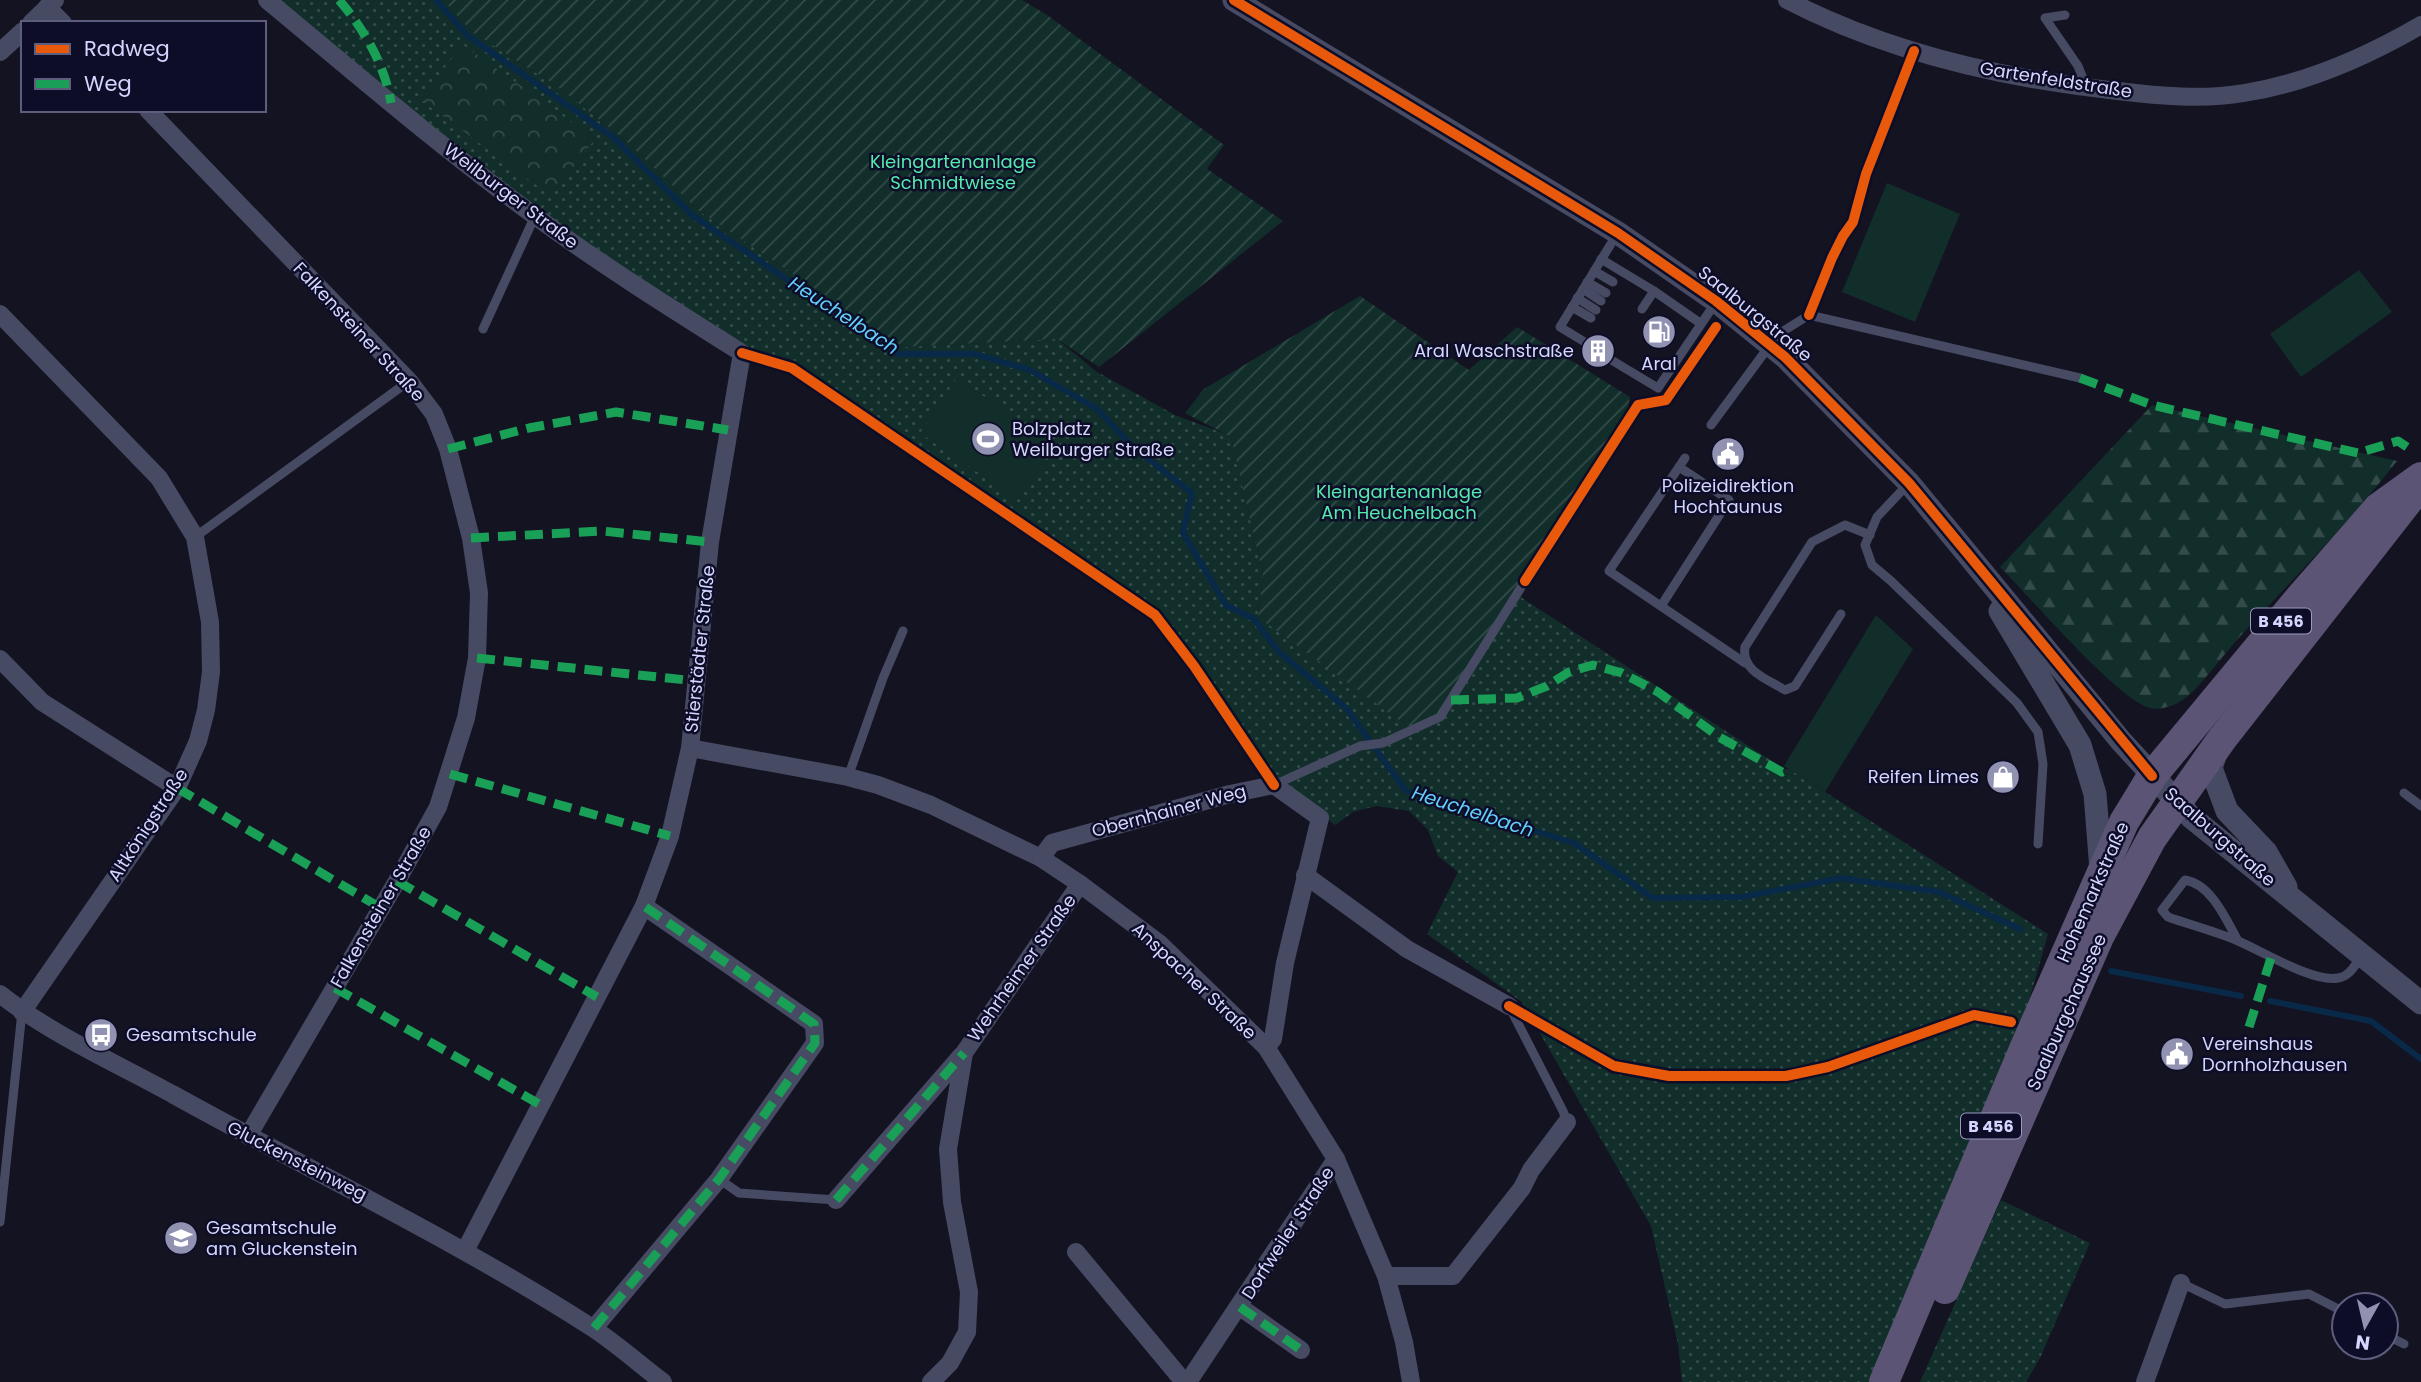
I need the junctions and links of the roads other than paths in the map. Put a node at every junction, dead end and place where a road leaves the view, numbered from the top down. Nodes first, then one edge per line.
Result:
1 (267, 0) edge
2 (1234, 0) edge
3 (1787, 0) edge
4 (51, 4) edge
5 (2065, 15) dead end
6 (33, 21) edge
7 (62, 21) edge
8 (2420, 26) edge
9 (21, 33) edge
10 (0, 52) edge
11 (2087, 88) junction
12 (150, 112) edge
13 (535, 216) junction
14 (1618, 233) junction
15 (1601, 259) junction
16 (1594, 271) junction
17 (1613, 282) dead end
18 (1654, 291) junction
19 (1580, 294) junction
20 (1604, 297) dead end
21 (1716, 301) junction
22 (1642, 303) dead end
23 (0, 314) edge
24 (1593, 314) dead end
25 (1700, 323) junction
26 (483, 330) dead end
27 (1583, 341) dead end
28 (1770, 345) junction
29 (1613, 361) dead end
30 (2080, 378) dead end
31 (409, 381) junction
32 (738, 387) joint
33 (1711, 425) dead end
34 (1685, 458) dead end
35 (1679, 467) junction
36 (2421, 477) edge
37 (1909, 483) junction
38 (2421, 484) edge
39 (1870, 535) junction
40 (195, 537) junction
41 (1959, 542) junction
42 (1525, 581) dead end
43 (1661, 606) junction
44 (1841, 614) dead end
45 (903, 631) dead end
46 (0, 659) edge
47 (1747, 664) junction
48 (2221, 739) junction
49 (690, 748) junction
50 (2151, 776) junction
51 (848, 777) junction
52 (1274, 785) junction
53 (177, 788) junction
54 (2404, 793) dead end
55 (2176, 802) junction
56 (2421, 806) edge
57 (2038, 844) dead end
58 (1041, 859) junction
59 (2101, 871) junction
60 (1306, 875) junction
61 (1080, 884) junction
62 (2293, 899) junction
63 (643, 906) junction
64 (2238, 941) junction
65 (2362, 955) junction
66 (0, 994) edge
67 (2420, 1000) edge
68 (1509, 1006) joint
69 (22, 1012) junction
70 (1266, 1047) junction
71 (964, 1053) junction
72 (1567, 1122) joint
73 (248, 1136) junction
74 (1336, 1159) junction
75 (719, 1179) junction
76 (836, 1200) joint
77 (0, 1222) edge
78 (465, 1251) junction
79 (1076, 1252) dead end
80 (1386, 1276) junction
81 (2181, 1283) joint
82 (2330, 1305) edge
83 (1240, 1307) junction
84 (594, 1328) junction
85 (2400, 1342) edge
86 (2404, 1344) dead end
87 (1301, 1350) dead end
88 (663, 1382) edge
89 (931, 1382) edge
90 (1186, 1382) edge
91 (1410, 1382) edge
92 (1884, 1382) edge
93 (1903, 1382) edge
94 (2145, 1382) edge

1 - 13 street, Weilburger Straße
2 - 14 street, Saalburgstraße
3 - 11 street, Gartenfeldstraße
4 - 6 street
4 - 7 street
5 - 11 lane
8 - 11 street, Gartenfeldstraße
9 - 10 street
12 - 31 street, Falkensteiner Straße
13 - 26 lane
13 - 32 street, Weilburger Straße
14 - 15 lane
14 - 21 street, Saalburgstraße
15 - 16 lane
15 - 18 lane
16 - 17 lane
16 - 19 lane
18 - 22 lane
18 - 25 lane
19 - 20 lane
19 - 24 lane
19 - 27 lane
21 - 25 lane
21 - 28 street, Saalburgstraße
23 - 40 street, Altkönigstraße
25 - 29 lane
28 - 30 lane
28 - 33 lane
28 - 37 street, Saalburgstraße
31 - 40 lane
31 - 73 street, Falkensteiner Straße
32 - 49 street, Stierstädter Straße
34 - 35 lane
35 - 43 lane
35 - 43 lane
36 - 50 main road, Hohemarkstraße / B 456
37 - 39 lane
37 - 41 street, Saalburgstraße
38 - 48 main road, B 456
39 - 47 lane
39 - 57 lane
40 - 53 street, Altkönigstraße
41 - 50 street, Saalburgstraße
41 - 59 street
42 - 52 lane
43 - 47 lane
44 - 47 lane
45 - 51 lane
46 - 53 street
48 - 55 main road, B 456
48 - 62 street
49 - 51 street, Anspacher Straße
49 - 63 street, Stierstädter Straße
50 - 55 street, Saalburgstraße
50 - 59 main road, Hohemarkstraße / B 456
51 - 58 street, Anspacher Straße
52 - 58 street, Obernhainer Weg
52 - 60 street
53 - 69 street, Altkönigstraße
54 - 56 lane
55 - 62 street, Saalburgstraße
55 - 93 main road, Saalburgchaussee / B 456
58 - 61 street, Anspacher Straße
59 - 92 main road, Hohemarkstraße / B 456
60 - 68 street
60 - 70 street
61 - 70 street, Anspacher Straße
61 - 71 street, Wehrheimer Straße
62 - 65 street, Saalburgstraße
63 - 75 street
63 - 78 street, Stierstädter Straße
64 - 64 lane
64 - 65 lane
65 - 67 street, Saalburgstraße
66 - 69 street, Gluckensteinweg
68 - 72 lane
69 - 73 street, Gluckensteinweg
69 - 77 lane
70 - 74 street, Anspacher Straße
71 - 76 street, Wehrheimer Straße
71 - 89 street, Wehrheimer Straße
72 - 80 street
73 - 78 street, Gluckensteinweg
74 - 80 street, Anspacher Straße
74 - 83 street, Dorfweiler Straße
75 - 76 lane
75 - 84 street
78 - 84 street, Gluckensteinweg
79 - 90 street, Dorfweiler Straße
80 - 91 street, Anspacher Straße
81 - 82 lane
81 - 94 street
83 - 87 street, Dorfweiler Straße
83 - 90 street, Dorfweiler Straße
84 - 88 street, Gluckensteinweg
85 - 86 lane

